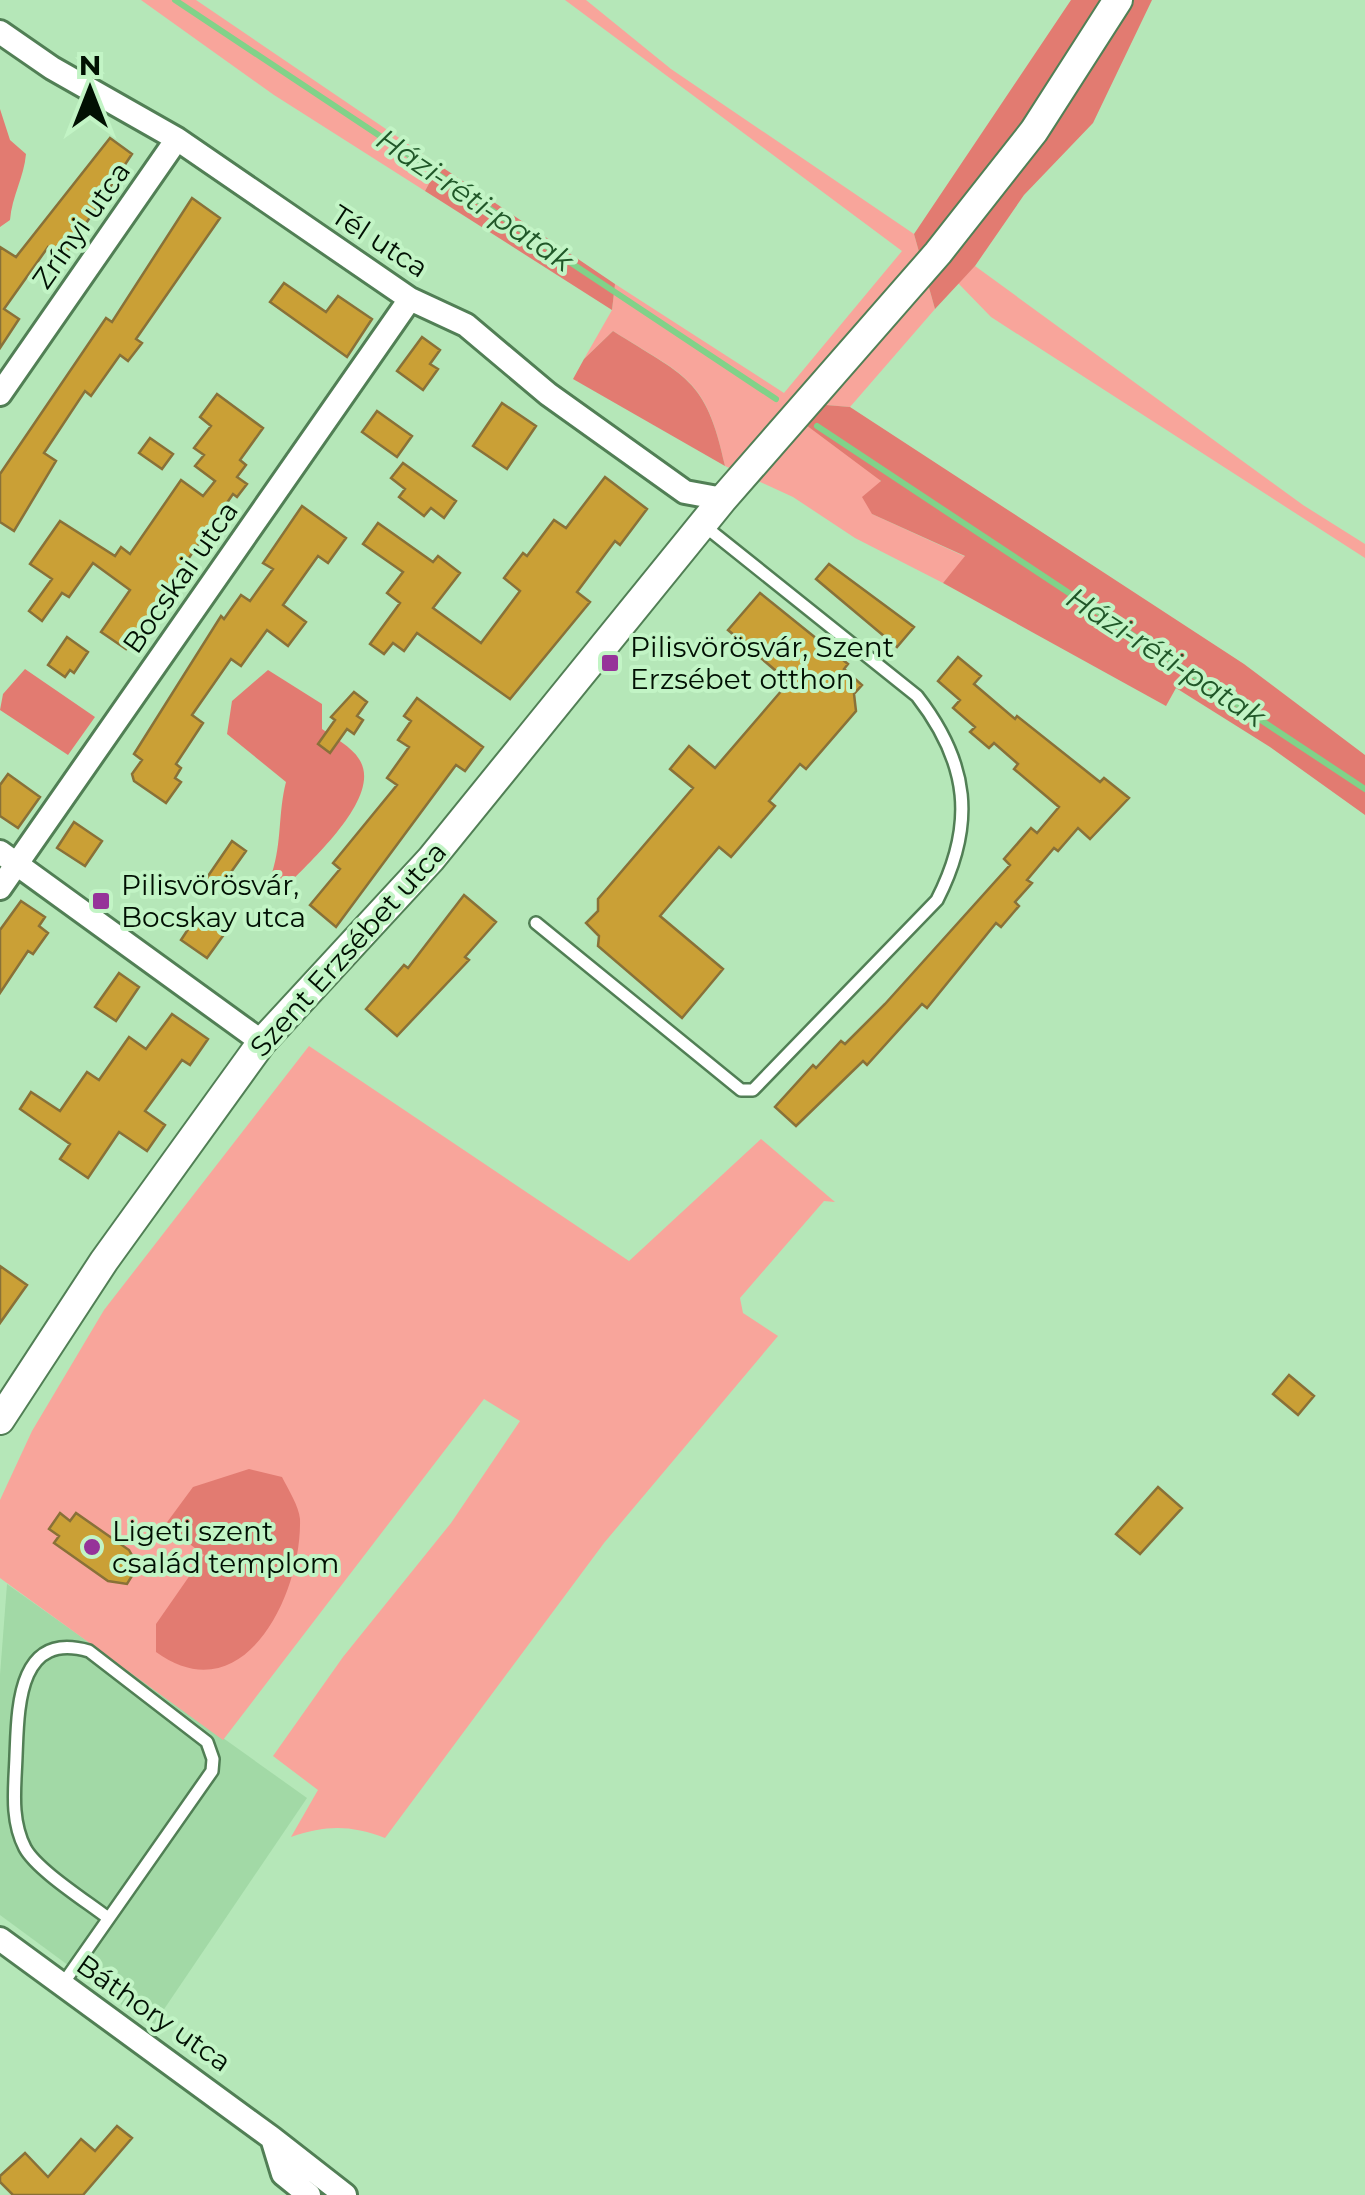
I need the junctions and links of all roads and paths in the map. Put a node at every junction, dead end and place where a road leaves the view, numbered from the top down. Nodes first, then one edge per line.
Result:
1 (1118, 0) edge
2 (0, 32) edge
3 (176, 139) junction
4 (410, 299) junction
5 (0, 394) edge
6 (724, 499) junction
7 (702, 524) junction
8 (8, 858) edge
9 (0, 888) edge
10 (536, 923) dead end
11 (262, 1042) junction
12 (0, 1420) edge
13 (108, 1918) junction
14 (0, 1939) edge
15 (62, 1985) junction
16 (272, 2138) junction
17 (309, 2195) edge
18 (345, 2195) edge

1 - 6 street, Szent Erzsébet utca
2 - 3 street, Tél utca
3 - 4 street, Tél utca
3 - 5 street, Zrínyi utca
4 - 6 street, Tél utca
4 - 8 street, Bocskai utca
6 - 7 street, Szent Erzsébet utca
7 - 10 lane
7 - 11 street, Szent Erzsébet utca
8 - 9 street, Bocskai utca
8 - 11 street
11 - 12 street, Szent Erzsébet utca
13 - 13 lane
13 - 15 lane
14 - 15 street, Báthory utca
15 - 16 street, Báthory utca
16 - 17 street, Báthory utca
16 - 18 street, Báthory utca

